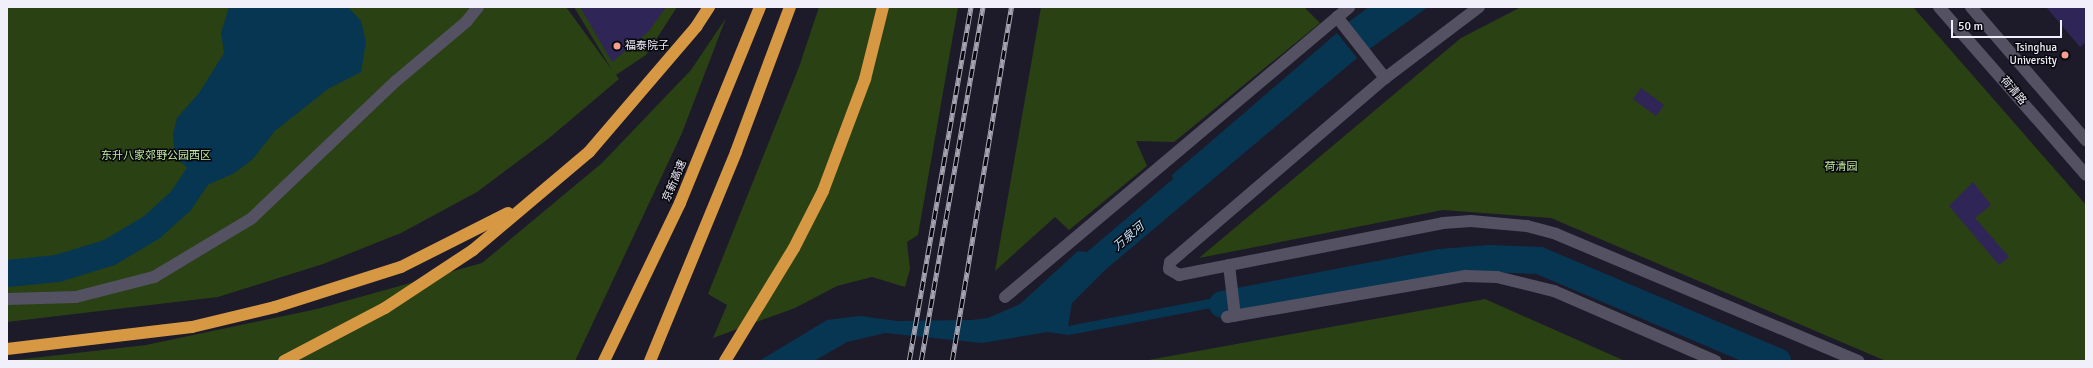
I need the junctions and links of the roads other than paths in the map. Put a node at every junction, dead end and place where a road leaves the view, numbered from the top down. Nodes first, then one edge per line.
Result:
1 (478, 7) edge
2 (709, 7) edge
3 (760, 7) edge
4 (790, 7) edge
5 (883, 7) edge
6 (1349, 7) edge
7 (1479, 7) edge
8 (1939, 7) edge
9 (1971, 7) edge
10 (1336, 17) junction
11 (1385, 78) junction
12 (2086, 140) edge
13 (2086, 175) edge
14 (529, 202) junction
15 (1229, 265) junction
16 (1005, 298) dead end
17 (7, 299) edge
18 (7, 350) edge
19 (652, 356) edge
20 (284, 361) edge
21 (604, 361) edge
22 (725, 361) edge
23 (1716, 361) edge
24 (1858, 361) edge

1 - 17 street
2 - 14 highway
3 - 21 highway, 京新高速
4 - 19 highway
5 - 22 highway
6 - 10 street
7 - 11 street
8 - 13 street, 荷清路
9 - 12 street, 荷清路
10 - 11 street
10 - 16 street
11 - 15 street
14 - 18 highway
14 - 20 highway
15 - 23 street
15 - 24 street

